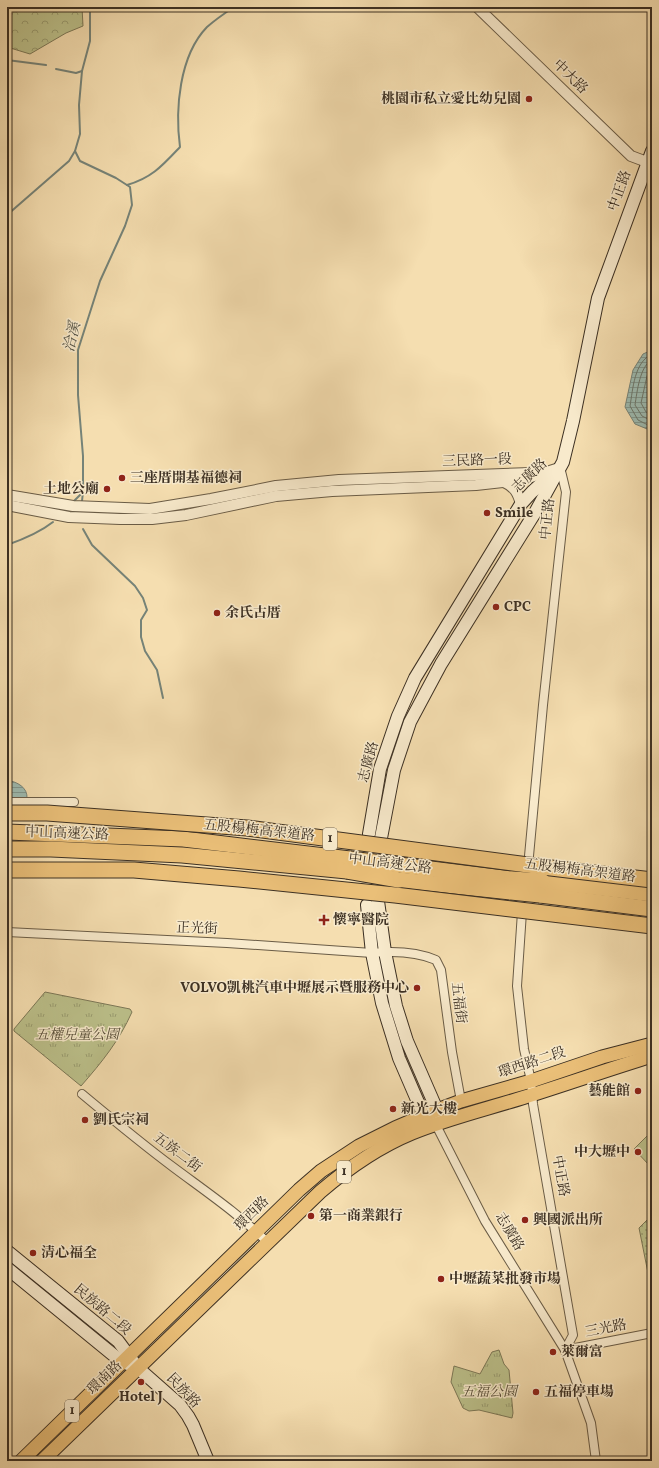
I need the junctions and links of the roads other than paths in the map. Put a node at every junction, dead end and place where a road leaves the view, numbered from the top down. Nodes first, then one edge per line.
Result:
1 (477, 7) edge
2 (484, 7) edge
3 (650, 159) edge
4 (560, 467) junction
5 (504, 482) junction
6 (7, 495) edge
7 (521, 504) junction
8 (7, 505) edge
9 (73, 506) junction
10 (69, 516) junction
11 (7, 802) edge
12 (74, 802) dead end
13 (7, 813) edge
14 (7, 832) edge
15 (369, 834) tunnel mouth
16 (381, 838) tunnel mouth
17 (7, 849) edge
18 (529, 856) dead end
19 (348, 865) junction
20 (7, 870) edge
21 (652, 880) edge
22 (541, 888) junction
23 (652, 894) edge
24 (652, 909) edge
25 (522, 912) dead end
26 (652, 926) edge
27 (7, 932) edge
28 (385, 952) junction
29 (372, 953) junction
30 (652, 1044) edge
31 (652, 1056) edge
32 (531, 1081) junction
33 (82, 1094) dead end
34 (531, 1095) junction
35 (461, 1101) junction
36 (437, 1110) junction
37 (424, 1116) junction
38 (436, 1125) junction
39 (257, 1232) junction
40 (266, 1242) junction
41 (7, 1251) edge
42 (7, 1268) edge
43 (652, 1333) edge
44 (565, 1350) junction
45 (126, 1359) junction
46 (138, 1368) junction
47 (21, 1461) edge
48 (42, 1461) edge
49 (208, 1461) edge
50 (596, 1461) edge

1 - 3 street, 中大路
2 - 3 street
3 - 4 main road, 中正路
4 - 5 street, 三民路一段
4 - 7 main road, 志廣路
4 - 9 street, 三民路一段
4 - 16 main road, 志廣路
4 - 18 street, 中正路
5 - 7 street
5 - 10 street, 三民路一段
6 - 9 street, 三民路一段
7 - 15 main road, 志廣路
8 - 10 street, 三民路一段
9 - 10 street
11 - 12 street
13 - 21 highway, 五股楊梅高架道路 / 1, bridge
14 - 19 highway, 中山高速公路 / 1
17 - 19 highway, 中山高速公路 / 1
19 - 22 highway, 中山高速公路 / 1, bridge
20 - 26 highway, bridge
22 - 23 highway, 中山高速公路 / 1
22 - 24 highway, 中山高速公路 / 1
25 - 32 street, 中正路
27 - 29 street, 正光街
28 - 29 street, 正光街
28 - 29 main road, 志廣路
28 - 35 street, 五福街
28 - 36 main road, 志廣路
29 - 37 main road, 志廣路
30 - 32 main road, 環西路二段 / 1
31 - 34 main road, 1
32 - 34 street, 中正路
32 - 35 main road, 環西路二段 / 1
33 - 39 street, 五族二街
34 - 38 main road, 1
34 - 44 street, 中正路
35 - 36 main road, 環西路二段 / 1
36 - 37 main road, 環西路二段 / 1
36 - 38 main road, 志廣路
37 - 38 main road, 志廣路
37 - 39 main road, 環西路 / 1
38 - 40 main road, 1
38 - 44 street, 志廣路
39 - 40 street, 五族二街
39 - 45 main road, 環西路 / 1
40 - 46 main road, 1
41 - 45 main road, 民族路二段
42 - 45 main road, 民族路二段
43 - 44 street, 三光路
44 - 50 street
45 - 46 main road, 民族路二段
45 - 47 main road, 環南路 / 1
46 - 48 main road, 環南路 / 1
46 - 49 main road, 民族路

